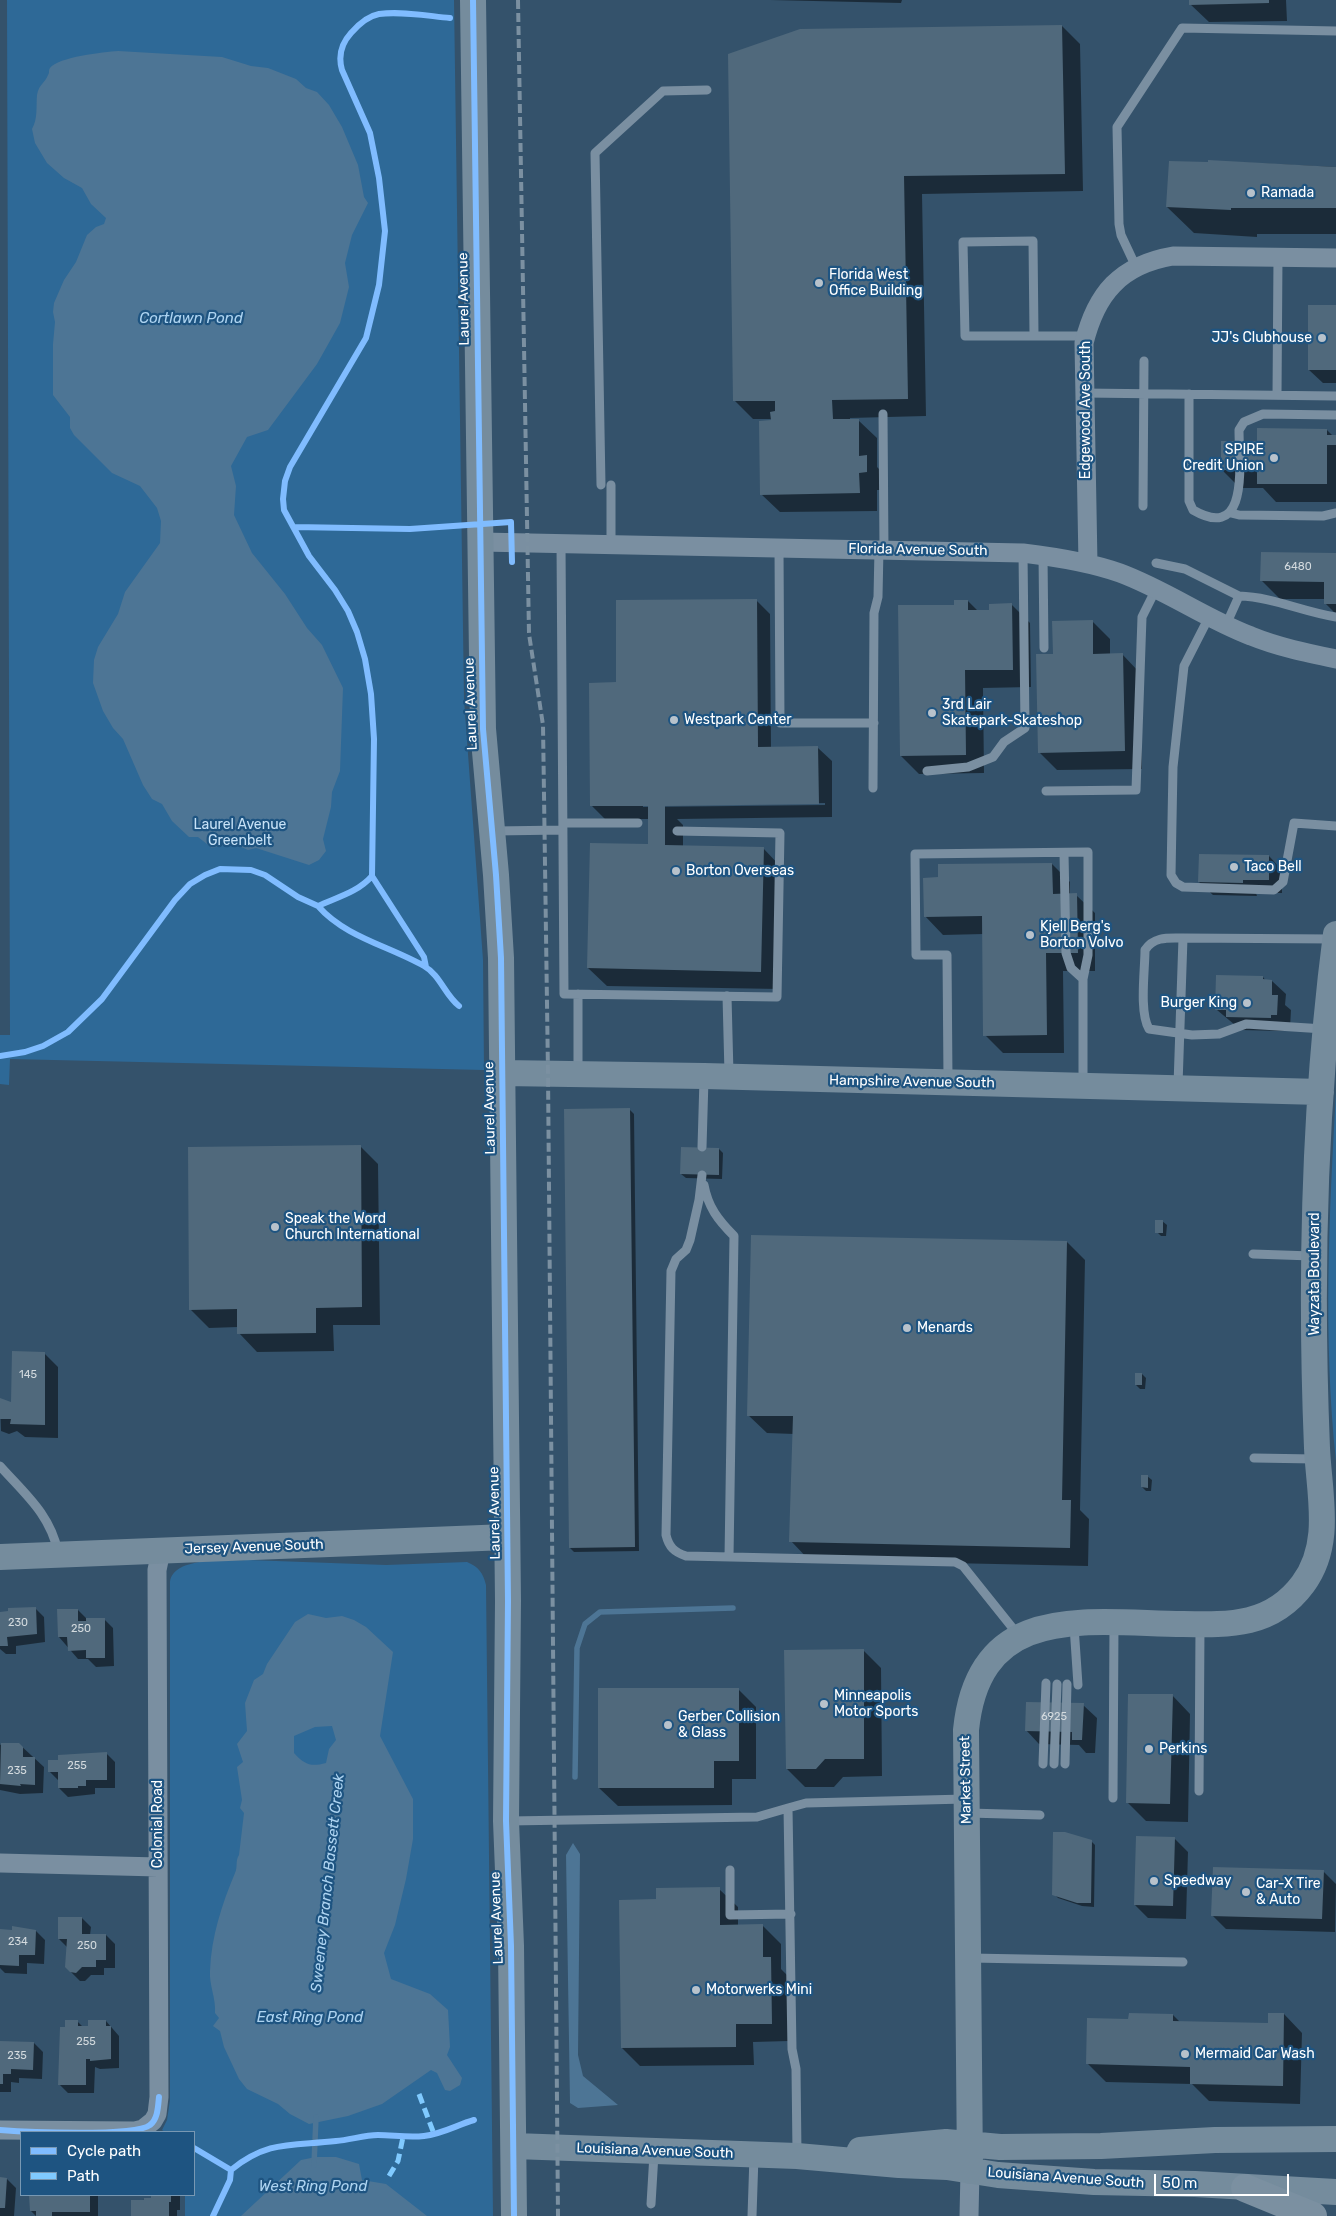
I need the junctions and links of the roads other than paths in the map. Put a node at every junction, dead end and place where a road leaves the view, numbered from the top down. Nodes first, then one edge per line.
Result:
1 (473, 0) edge
2 (1336, 31) edge
3 (708, 90) dead end
4 (1278, 257) junction
5 (1336, 258) edge
6 (1136, 267) junction
7 (1034, 335) junction
8 (1086, 336) junction
9 (1144, 361) dead end
10 (1084, 393) junction
11 (1144, 394) junction
12 (1189, 394) junction
13 (1277, 395) junction
14 (1336, 396) edge
15 (883, 414) dead end
16 (1336, 414) edge
17 (601, 485) dead end
18 (611, 485) dead end
19 (1143, 506) dead end
20 (1231, 513) junction
21 (1336, 513) edge
22 (480, 542) junction
23 (561, 542) junction
24 (611, 544) junction
25 (779, 548) junction
26 (881, 550) junction
27 (1023, 552) junction
28 (1043, 555) junction
29 (1156, 563) dead end
30 (1088, 564) junction
31 (1156, 588) junction
32 (1239, 596) junction
33 (1209, 617) junction
34 (1336, 617) edge
35 (1226, 625) junction
36 (1044, 648) dead end
37 (1336, 659) edge
38 (874, 723) junction
39 (927, 771) dead end
40 (873, 788) dead end
41 (1046, 791) dead end
42 (638, 823) dead end
43 (1336, 826) edge
44 (563, 827) junction
45 (492, 831) junction
46 (677, 831) dead end
47 (1064, 853) junction
48 (1336, 934) edge
49 (1183, 938) junction
50 (1335, 939) edge
51 (1084, 979) junction
52 (578, 994) junction
53 (727, 996) junction
54 (1326, 1029) junction
55 (1180, 1034) junction
56 (503, 1073) junction
57 (578, 1074) junction
58 (716, 1076) junction
59 (948, 1083) junction
60 (1083, 1086) junction
61 (1178, 1088) junction
62 (1321, 1092) junction
63 (702, 1147) dead end
64 (1253, 1254) dead end
65 (1314, 1256) junction
66 (1254, 1458) dead end
67 (1318, 1459) junction
68 (0, 1466) edge
69 (507, 1537) junction
70 (161, 1551) junction
71 (58, 1555) junction
72 (730, 1557) junction
73 (0, 1558) edge
74 (1285, 1604) joint
75 (1074, 1623) junction
76 (1114, 1623) junction
77 (1200, 1624) junction
78 (1019, 1636) junction
79 (1046, 1683) dead end
80 (1057, 1684) dead end
81 (1067, 1684) dead end
82 (1078, 1685) dead end
83 (1043, 1764) dead end
84 (1054, 1764) dead end
85 (1064, 1764) dead end
86 (1199, 1791) dead end
87 (1113, 1798) dead end
88 (967, 1806) junction
89 (788, 1808) junction
90 (1040, 1815) dead end
91 (506, 1821) junction
92 (0, 1863) edge
93 (158, 1867) junction
94 (730, 1870) dead end
95 (791, 1914) junction
96 (968, 1958) junction
97 (1183, 1962) dead end
98 (0, 2130) edge
99 (60, 2131) edge
100 (127, 2131) edge
101 (1336, 2138) edge
102 (970, 2144) junction
103 (514, 2146) junction
104 (654, 2151) junction
105 (754, 2154) junction
106 (797, 2156) junction
107 (970, 2171) junction
108 (1245, 2188) junction
109 (1336, 2192) edge
110 (651, 2204) dead end
111 (514, 2216) edge
112 (752, 2216) edge
113 (969, 2216) edge
114 (1313, 2216) edge

1 - 22 street, Laurel Avenue
2 - 6 lane
3 - 17 lane
4 - 5 street, Edgewood Ave South
4 - 6 street, Edgewood Ave South
4 - 13 lane
6 - 8 street, Edgewood Ave South
7 - 7 lane
7 - 8 lane
8 - 10 street, Edgewood Ave South
9 - 11 lane
10 - 11 lane
10 - 30 street, Edgewood Ave South
11 - 12 lane
11 - 19 lane
12 - 13 lane
12 - 20 lane
13 - 14 lane
15 - 26 lane
16 - 20 lane
18 - 24 lane
20 - 21 lane
22 - 23 street, Florida Avenue South
22 - 45 street, Laurel Avenue
23 - 24 street, Florida Avenue South
23 - 44 lane
24 - 25 street, Florida Avenue South
25 - 26 street, Florida Avenue South
25 - 38 lane
26 - 27 street, Florida Avenue South
26 - 38 lane
27 - 28 street, Florida Avenue South
27 - 39 lane
28 - 30 street, Florida Avenue South
28 - 36 lane
29 - 32 lane
30 - 31 street, Florida Avenue South
31 - 33 street, Florida Avenue South
31 - 41 lane
32 - 34 lane
32 - 35 lane
33 - 35 street, Florida Avenue South
33 - 43 lane
35 - 37 street, Florida Avenue South
38 - 40 lane
42 - 44 lane
44 - 45 lane
44 - 52 lane
45 - 56 street, Laurel Avenue
46 - 53 lane
47 - 51 lane
47 - 51 lane
47 - 59 lane
48 - 50 street, Wayzata Boulevard
49 - 50 lane
49 - 55 lane
49 - 55 lane
50 - 54 street, Wayzata Boulevard
51 - 60 lane
52 - 53 lane
52 - 57 lane
53 - 58 lane
54 - 55 lane
54 - 62 street, Wayzata Boulevard
55 - 61 lane
56 - 57 street, Hampshire Avenue South
56 - 69 street, Laurel Avenue
57 - 58 street, Hampshire Avenue South
58 - 59 street, Hampshire Avenue South
58 - 63 lane
59 - 60 street, Hampshire Avenue South
60 - 61 street, Hampshire Avenue South
61 - 62 street, Hampshire Avenue South
62 - 65 street, Wayzata Boulevard
64 - 65 lane
65 - 67 street, Wayzata Boulevard
66 - 67 lane
67 - 74 street, Wayzata Boulevard
68 - 71 lane
69 - 70 street, Jersey Avenue South
69 - 91 street, Laurel Avenue
70 - 71 street, Jersey Avenue South
70 - 93 street, Colonial Road
71 - 73 street, Jersey Avenue South
72 - 72 lane
72 - 78 lane
74 - 77 street, Market Street
75 - 76 street, Market Street
75 - 78 street, Market Street
75 - 82 lane
76 - 77 street, Market Street
76 - 87 lane
77 - 86 lane
78 - 88 street, Market Street
79 - 83 lane
80 - 84 lane
81 - 85 lane
88 - 89 lane
88 - 90 lane
88 - 96 street, Market Street
89 - 91 lane
89 - 95 lane
91 - 103 street, Laurel Avenue
92 - 93 street
93 - 100 street, Colonial Road
94 - 95 lane
95 - 106 lane
96 - 97 lane
96 - 102 street, Market Street
98 - 99 street, Colonial Road
101 - 102 street, Louisiana Avenue South
102 - 106 street, Louisiana Avenue South
102 - 107 street, Market Street
103 - 104 street, Louisiana Avenue South
103 - 111 street, Laurel Avenue
104 - 105 street, Louisiana Avenue South
104 - 110 lane
105 - 106 street, Louisiana Avenue South
105 - 112 lane
106 - 107 street, Louisiana Avenue South
107 - 108 street, Louisiana Avenue South
107 - 113 street, Market Street
108 - 109 street, Louisiana Avenue South
108 - 114 highway

